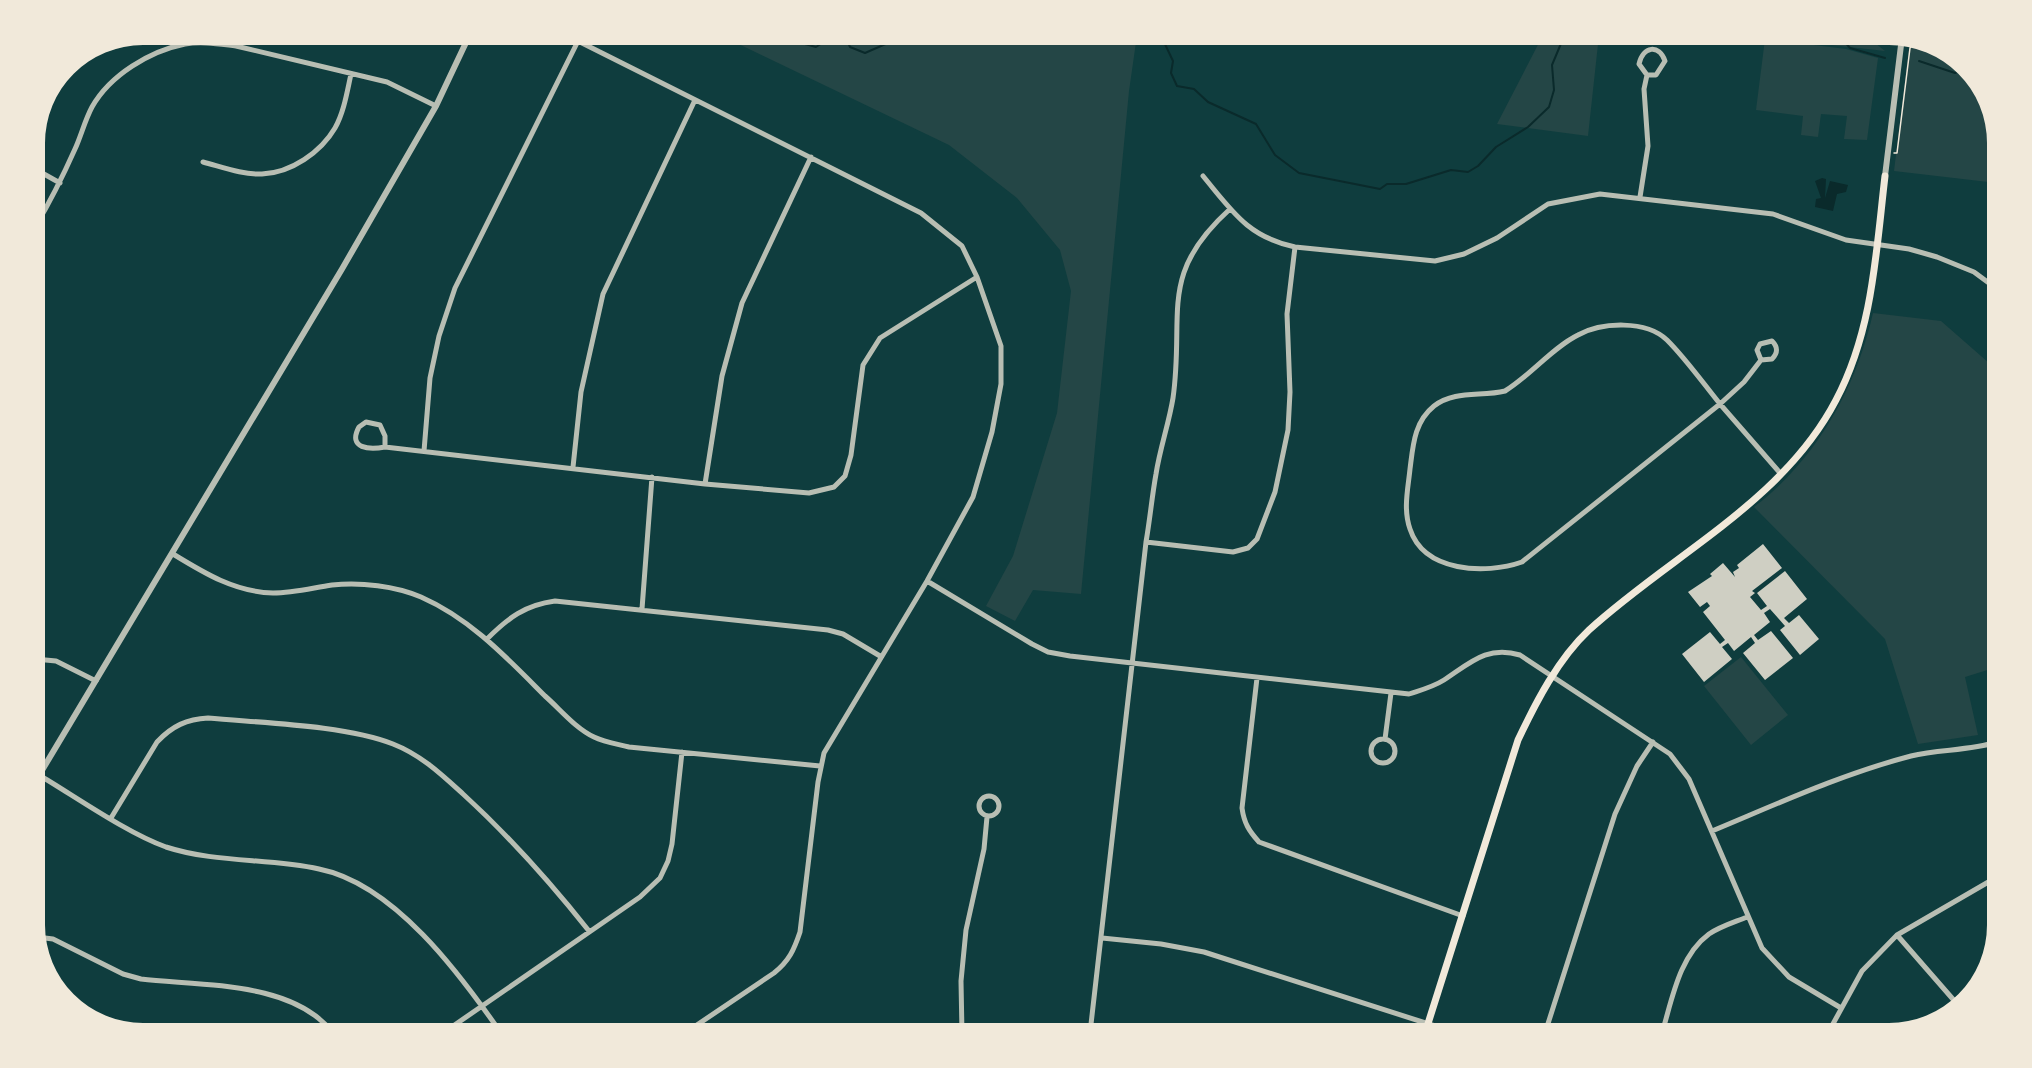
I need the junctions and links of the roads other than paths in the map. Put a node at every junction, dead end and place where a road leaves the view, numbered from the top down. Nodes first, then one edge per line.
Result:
1 (183, 45) edge
2 (228, 45) edge
3 (465, 45) edge
4 (576, 45) edge
5 (586, 45) edge
6 (1901, 46) edge
7 (351, 74) junction
8 (1647, 75) junction
9 (695, 100) junction
10 (436, 106) junction
11 (812, 157) junction
12 (203, 162) dead end
13 (45, 175) edge
14 (1203, 176) dead end
15 (1885, 176) joint
16 (60, 183) junction
17 (1640, 198) junction
18 (45, 209) edge
19 (1230, 209) junction
20 (1877, 244) junction
21 (1295, 247) junction
22 (977, 278) junction
23 (1987, 282) edge
24 (1761, 360) dead end
25 (1720, 404) junction
26 (385, 447) junction
27 (424, 451) junction
28 (573, 467) junction
29 (1781, 474) junction
30 (652, 477) junction
31 (705, 484) junction
32 (1146, 542) junction
33 (173, 554) junction
34 (927, 581) junction
35 (642, 609) junction
36 (487, 639) junction
37 (880, 656) junction
38 (45, 660) edge
39 (1133, 663) junction
40 (1554, 675) junction
41 (1257, 678) junction
42 (96, 681) junction
43 (1391, 693) junction
44 (1385, 739) junction
45 (1653, 742) junction
46 (1987, 745) edge
47 (682, 752) junction
48 (45, 765) edge
49 (820, 766) junction
50 (45, 782) edge
51 (987, 817) junction
52 (111, 818) junction
53 (1712, 831) junction
54 (1987, 883) edge
55 (1463, 916) junction
56 (1748, 917) junction
57 (589, 931) junction
58 (1897, 935) junction
59 (46, 938) edge
60 (1102, 938) junction
61 (1953, 1000) edge
62 (482, 1006) junction
63 (1841, 1008) junction
64 (324, 1023) edge
65 (458, 1023) edge
66 (494, 1023) edge
67 (701, 1023) edge
68 (962, 1023) edge
69 (1091, 1023) edge
70 (1425, 1023) edge
71 (1428, 1023) edge
72 (1548, 1023) edge
73 (1666, 1023) edge
74 (1834, 1023) edge

1 - 16 street
2 - 7 street
3 - 10 street
4 - 27 street
5 - 9 street
6 - 15 street
7 - 10 street
7 - 12 street
8 - 8 street
8 - 17 street
9 - 11 street
9 - 28 street
10 - 33 street
11 - 22 street
11 - 31 street
13 - 16 street
14 - 19 street
15 - 20 main road
16 - 18 street
17 - 20 street
17 - 21 street
19 - 21 street
19 - 32 street
20 - 23 street
20 - 29 main road
21 - 32 street
22 - 31 street
22 - 34 street
24 - 25 street
25 - 25 street
25 - 29 street
26 - 26 street
26 - 27 street
27 - 28 street
28 - 30 street
29 - 40 main road
30 - 31 street
30 - 35 street
32 - 39 street
33 - 36 street
33 - 42 street
34 - 37 street
34 - 39 street
35 - 36 street
35 - 37 street
36 - 47 street
37 - 49 street
38 - 42 street
39 - 41 street
39 - 60 street
40 - 43 street
40 - 45 street
40 - 55 main road
41 - 43 street
41 - 55 street
42 - 48 street
43 - 44 street
44 - 44 street
45 - 53 street
45 - 72 street
46 - 53 street
47 - 49 street
47 - 57 street
49 - 67 street
50 - 52 street
51 - 51 street
51 - 68 street
52 - 57 street
52 - 62 street
53 - 56 street
54 - 58 street
55 - 71 main road
56 - 63 street
56 - 73 street
57 - 62 street
58 - 61 street
58 - 63 street
59 - 64 street
60 - 69 street
60 - 70 street
62 - 65 street
62 - 66 street
63 - 74 street

